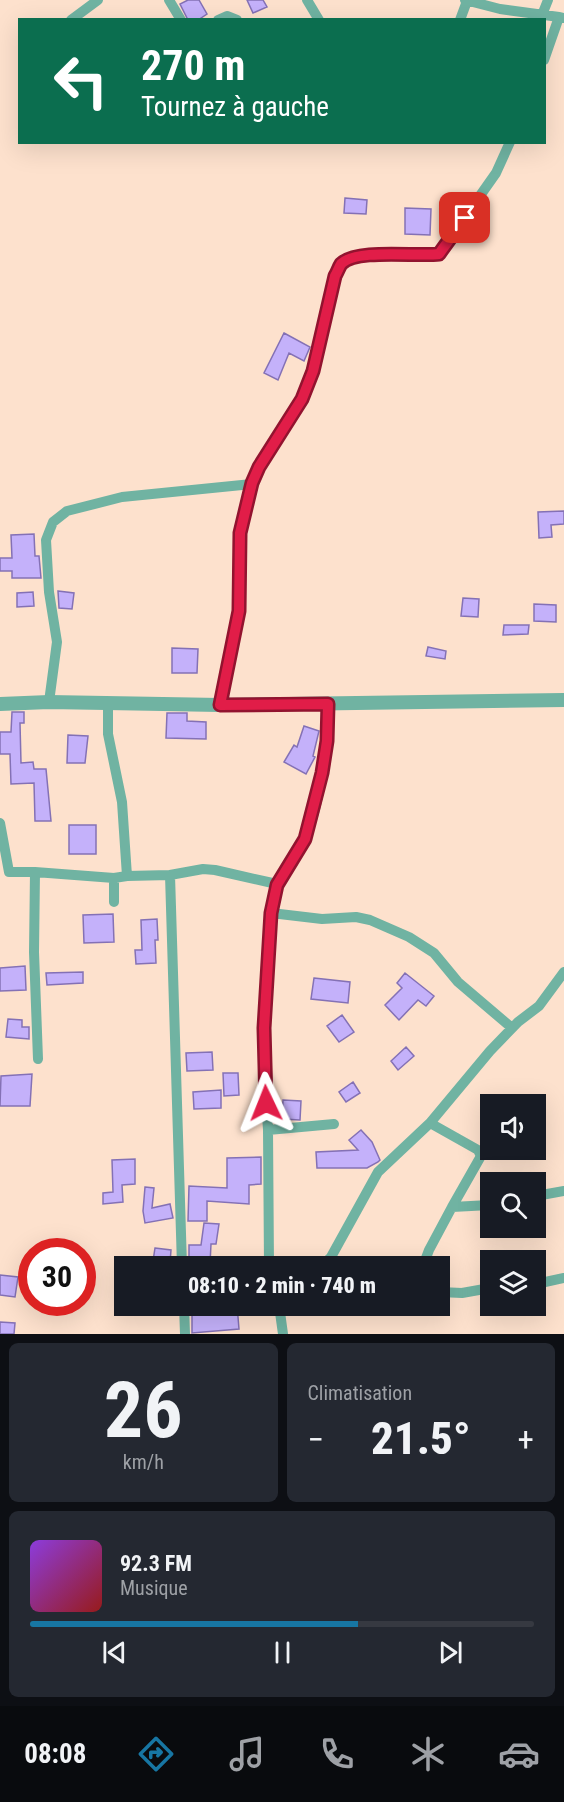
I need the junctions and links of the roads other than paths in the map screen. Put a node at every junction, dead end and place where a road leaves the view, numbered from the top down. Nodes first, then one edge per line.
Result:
1 (98, 0) edge
2 (169, 0) edge
3 (307, 0) edge
4 (466, 0) edge
5 (548, 0) edge
6 (502, 5) edge
7 (542, 15) junction
8 (561, 17) edge
9 (73, 18) edge
10 (180, 18) edge
11 (318, 18) edge
12 (461, 18) edge
13 (546, 55) edge
14 (509, 144) edge
15 (252, 483) junction
16 (564, 700) edge
17 (49, 702) junction
18 (0, 704) edge
19 (108, 704) junction
20 (328, 704) junction
21 (220, 705) junction
22 (0, 823) edge
23 (35, 872) junction
24 (4, 873) edge
25 (170, 875) junction
26 (127, 876) junction
27 (114, 878) junction
28 (277, 885) junction
29 (114, 902) dead end
30 (271, 913) junction
31 (564, 972) edge
32 (512, 1028) junction
33 (38, 1059) dead end
34 (430, 1123) junction
35 (334, 1124) dead end
36 (268, 1130) junction
37 (564, 1191) edge
38 (546, 1194) edge
39 (480, 1205) edge
40 (452, 1206) junction
41 (182, 1256) edge
42 (269, 1256) edge
43 (332, 1256) edge
44 (427, 1256) edge
45 (564, 1278) edge
46 (546, 1282) edge
47 (480, 1290) edge
48 (450, 1293) edge
49 (184, 1316) edge
50 (281, 1316) edge
51 (185, 1334) edge
52 (283, 1334) edge

1 - 9 street
2 - 10 street
3 - 11 street
4 - 6 street
4 - 12 street
5 - 7 street
6 - 7 street
7 - 8 street
8 - 13 street
14 - 15 street
15 - 17 street
15 - 21 street
16 - 20 street
17 - 18 street
17 - 19 street
19 - 21 street
19 - 26 street
20 - 21 street
20 - 28 street
22 - 24 street
23 - 24 street
23 - 27 street
23 - 33 street
25 - 26 street
25 - 28 street
25 - 41 street
26 - 27 street
27 - 29 street
28 - 30 street
30 - 32 street
30 - 36 street
31 - 32 street
32 - 34 street
34 - 40 street
34 - 43 street
35 - 36 street
36 - 42 street
37 - 38 street
39 - 40 street
40 - 44 street
45 - 46 street
47 - 48 street
49 - 51 street
50 - 52 street

